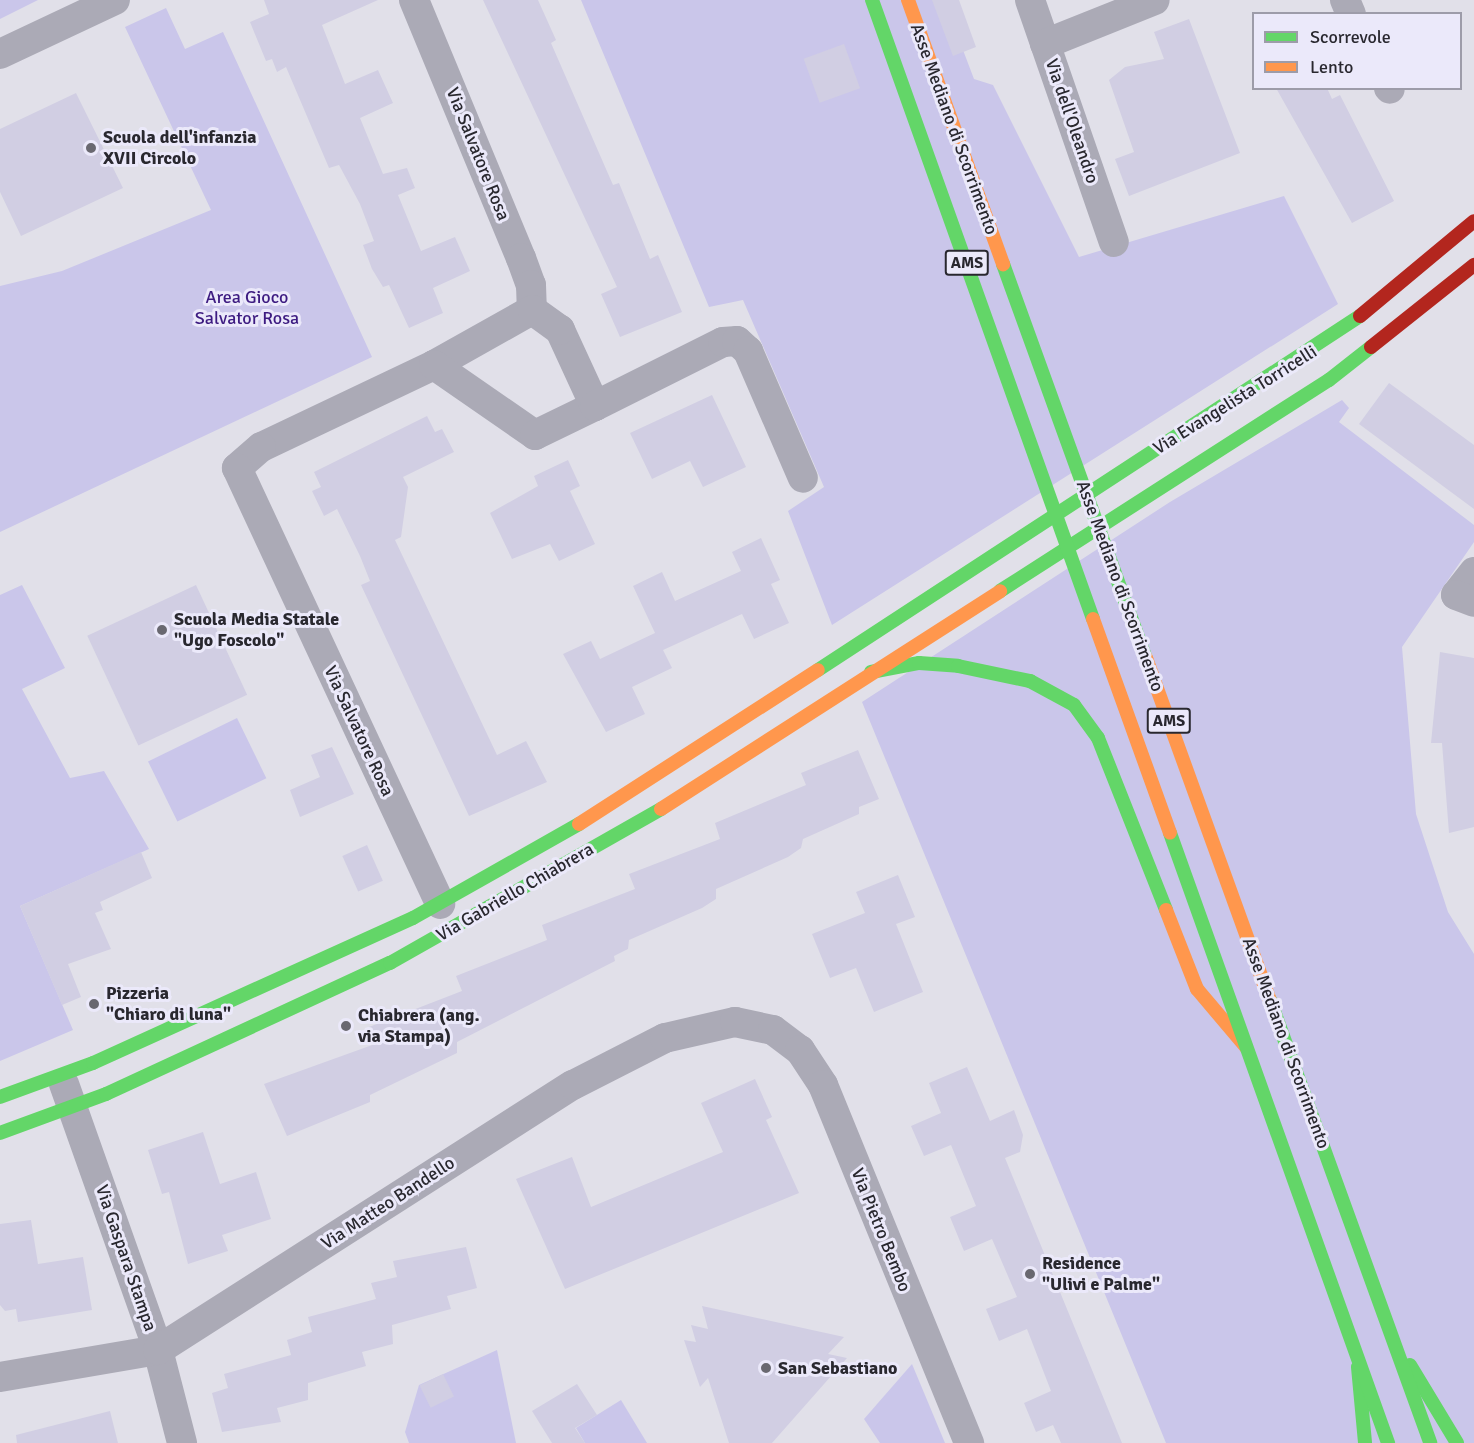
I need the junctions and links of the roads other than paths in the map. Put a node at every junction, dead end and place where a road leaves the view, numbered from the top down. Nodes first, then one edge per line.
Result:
1 (115, 0) edge
2 (414, 0) edge
3 (873, 0) edge
4 (908, 0) edge
5 (1030, 0) edge
6 (1155, 0) edge
7 (1045, 44) junction
8 (0, 54) edge
9 (1474, 221) edge
10 (1114, 242) dead end
11 (1474, 265) edge
12 (532, 310) junction
13 (434, 365) junction
14 (595, 406) junction
15 (803, 478) dead end
16 (984, 562) joint
17 (1474, 572) edge
18 (1000, 591) joint
19 (1474, 602) edge
20 (871, 672) junction
21 (440, 904) junction
22 (773, 1030) joint
23 (1251, 1053) junction
24 (60, 1076) junction
25 (0, 1097) edge
26 (74, 1106) junction
27 (0, 1133) edge
28 (1393, 1337) junction
29 (158, 1350) junction
30 (1358, 1356) junction
31 (0, 1377) edge
32 (182, 1443) edge
33 (969, 1443) edge
34 (1365, 1443) edge
35 (1388, 1443) edge
36 (1430, 1443) edge
37 (1457, 1443) edge

1 - 8 street
2 - 12 street, Via Salvatore Rosa
3 - 23 main road, Asse Mediano di Scorrimento / AMS, bridge
4 - 28 main road, Asse Mediano di Scorrimento / AMS, bridge
5 - 7 street, Via dell'Oleandro
6 - 7 street
7 - 10 street, Via dell'Oleandro
9 - 16 main road, Via Evangelista Torricelli
11 - 18 main road, Via Evangelista Torricelli
12 - 13 street, Via Salvatore Rosa
12 - 14 street
13 - 14 street
13 - 21 street, Via Salvatore Rosa
14 - 15 street
16 - 21 main road, Via Gabriello Chiabrera
17 - 19 street
18 - 20 main road, Via Gabriello Chiabrera
20 - 23 main road, bridge
20 - 26 main road, Via Gabriello Chiabrera
21 - 24 main road, Via Gabriello Chiabrera
22 - 29 street, Via Matteo Bandello
22 - 33 street, Via Pietro Bembo
23 - 30 main road, Asse Mediano di Scorrimento / AMS, bridge
24 - 25 main road, Via Gabriello Chiabrera
24 - 26 street, Via Gaspara Stampa
26 - 27 main road, Via Gabriello Chiabrera
26 - 29 street, Via Gaspara Stampa
28 - 36 main road, Asse Mediano di Scorrimento / AMS, bridge
28 - 37 main road, bridge
29 - 31 street, Via Matteo Bandello
29 - 32 street, Via Gaspara Stampa
30 - 34 main road, bridge
30 - 35 main road, Asse Mediano di Scorrimento / AMS, bridge

